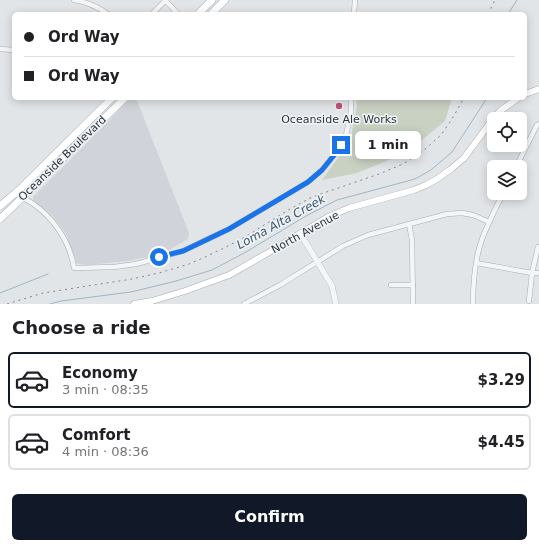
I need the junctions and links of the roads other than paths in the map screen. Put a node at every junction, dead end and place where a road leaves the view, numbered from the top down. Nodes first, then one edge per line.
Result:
1 (74, 0) edge
2 (165, 0) edge
3 (212, 0) edge
4 (225, 0) edge
5 (355, 0) edge
6 (104, 12) edge
7 (154, 12) edge
8 (176, 12) edge
9 (200, 12) edge
10 (213, 12) edge
11 (354, 12) edge
12 (0, 50) edge
13 (12, 50) edge
14 (539, 89) edge
15 (527, 93) edge
16 (110, 100) edge
17 (123, 100) edge
18 (351, 100) edge
19 (515, 100) edge
20 (539, 124) edge
21 (520, 160) edge
22 (16, 193) junction
23 (22, 198) junction
24 (500, 200) edge
25 (0, 206) edge
26 (0, 219) edge
27 (489, 222) junction
28 (409, 224) junction
29 (300, 233) junction
30 (538, 247) dead end
31 (317, 262) junction
32 (476, 263) junction
33 (532, 273) junction
34 (539, 273) edge
35 (391, 285) dead end
36 (412, 285) junction
37 (529, 301) dead end
38 (134, 304) edge
39 (244, 304) edge
40 (336, 304) edge
41 (412, 304) edge
42 (473, 304) edge

1 - 6 street
2 - 7 street
2 - 8 street
3 - 9 main road
4 - 10 main road
5 - 11 street
12 - 13 street
14 - 15 main road
16 - 22 main road, Oceanside Boulevard
17 - 23 main road, Oceanside Boulevard
18 - 23 street
19 - 29 main road, North Avenue
20 - 21 street
22 - 23 street
22 - 25 main road, Oceanside Boulevard
23 - 26 main road, Oceanside Boulevard
24 - 27 street
27 - 28 street
27 - 32 street
28 - 31 street
28 - 36 street
29 - 31 street
29 - 38 main road, North Avenue
30 - 33 street
31 - 39 street
31 - 40 street
32 - 33 street
32 - 42 street
33 - 34 street
33 - 37 street
35 - 36 street
36 - 41 street

